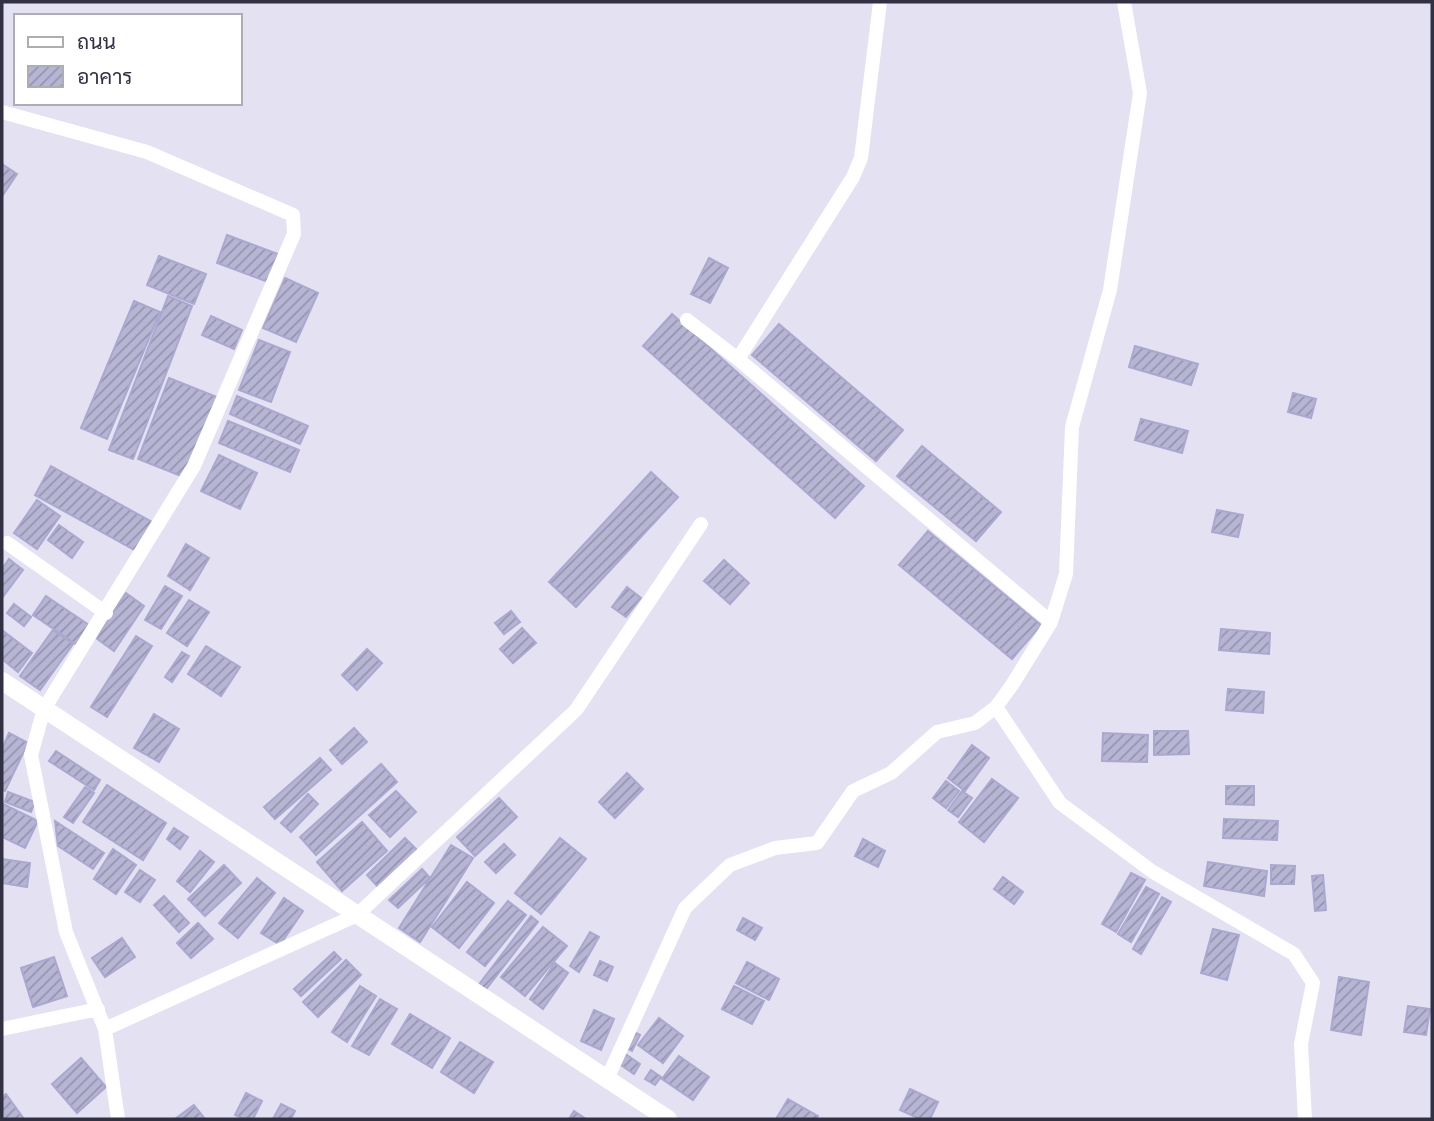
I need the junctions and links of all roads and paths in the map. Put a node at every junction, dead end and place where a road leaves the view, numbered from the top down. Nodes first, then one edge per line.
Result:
1 (880, 2) edge
2 (1124, 2) edge
3 (2, 112) edge
4 (687, 320) dead end
5 (738, 359) junction
6 (701, 524) dead end
7 (7, 543) dead end
8 (106, 612) junction
9 (1051, 622) junction
10 (2, 681) edge
11 (996, 707) junction
12 (44, 709) junction
13 (357, 915) junction
14 (98, 1009) junction
15 (2, 1029) edge
16 (105, 1029) junction
17 (607, 1079) junction
18 (118, 1119) edge
19 (668, 1119) edge
20 (1304, 1119) edge

1 - 5 street
2 - 9 street
3 - 8 street
4 - 5 street
5 - 9 street
6 - 13 street
7 - 8 street
8 - 12 street
9 - 11 street
10 - 12 street
11 - 17 street
11 - 20 street
12 - 13 street
12 - 14 street
13 - 16 street
13 - 17 street
14 - 15 street
14 - 16 street
16 - 18 street
17 - 19 street

